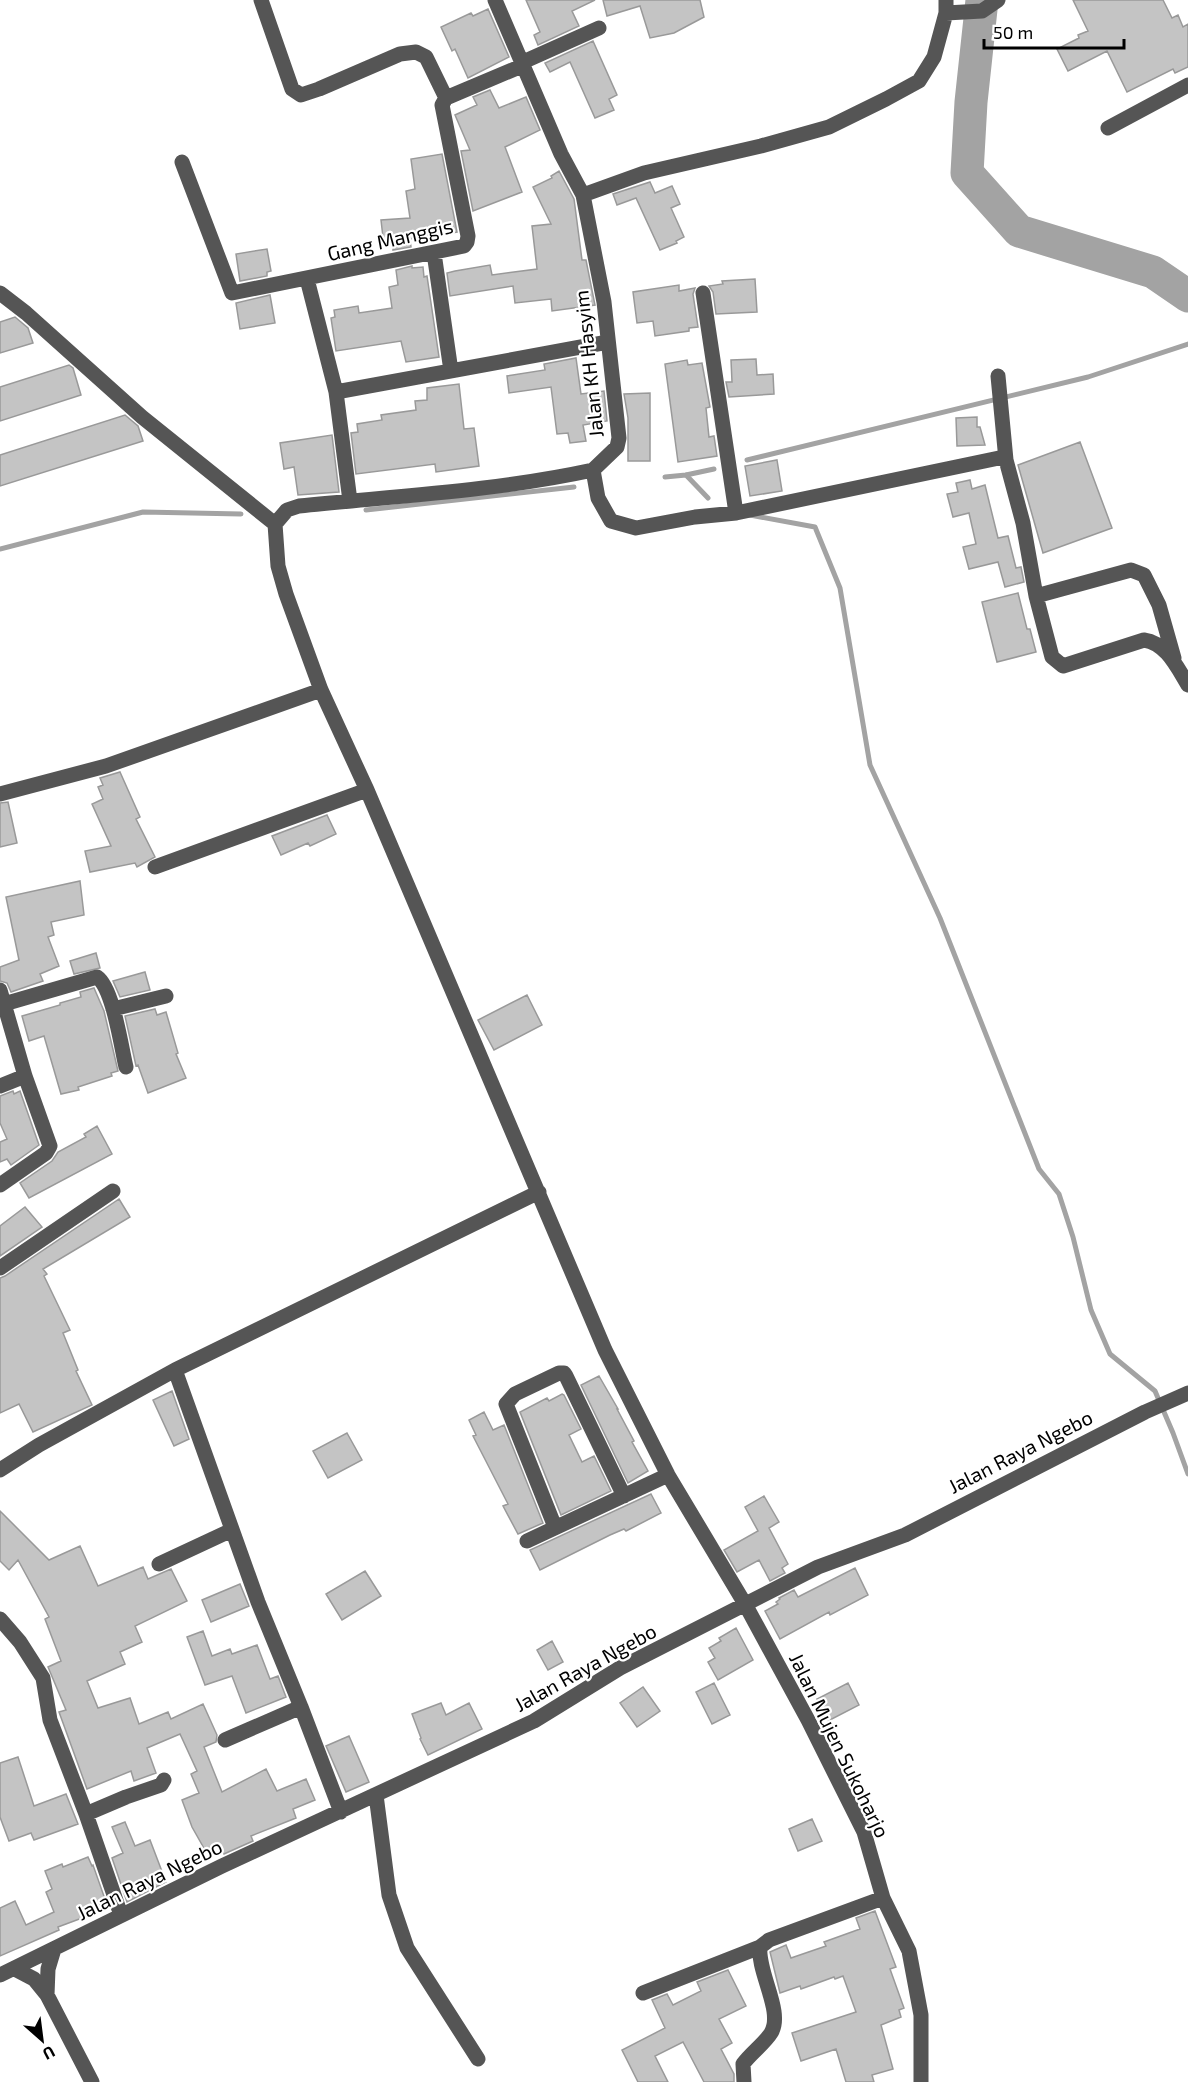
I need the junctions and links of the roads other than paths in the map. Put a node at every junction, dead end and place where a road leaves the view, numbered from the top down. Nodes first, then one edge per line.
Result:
1 (261, 0) edge
2 (495, 0) edge
3 (998, 0) edge
4 (948, 9) edge
5 (599, 28) dead end
6 (523, 64) junction
7 (1188, 85) edge
8 (446, 98) junction
9 (1108, 128) dead end
10 (182, 162) dead end
11 (583, 195) junction
12 (434, 253) junction
13 (307, 279) junction
14 (0, 292) edge
15 (704, 293) dead end
16 (608, 342) junction
17 (451, 371) junction
18 (998, 376) dead end
19 (336, 392) junction
20 (1006, 460) junction
21 (593, 470) junction
22 (350, 501) junction
23 (736, 513) junction
24 (275, 524) junction
25 (1036, 596) junction
26 (1176, 664) junction
27 (1188, 685) edge
28 (321, 690) junction
29 (367, 790) junction
30 (0, 794) edge
31 (155, 867) dead end
32 (166, 996) dead end
33 (2, 997) edge
34 (113, 1009) junction
35 (126, 1066) dead end
36 (25, 1076) junction
37 (0, 1086) edge
38 (0, 1185) edge
39 (112, 1191) dead end
40 (539, 1192) junction
41 (0, 1268) edge
42 (175, 1370) junction
43 (1183, 1395) edge
44 (0, 1470) edge
45 (668, 1475) junction
46 (624, 1496) junction
47 (555, 1527) junction
48 (232, 1530) junction
49 (527, 1541) dead end
50 (159, 1564) dead end
51 (746, 1604) junction
52 (0, 1619) edge
53 (301, 1707) junction
54 (225, 1740) dead end
55 (164, 1780) dead end
56 (376, 1795) junction
57 (341, 1812) junction
58 (86, 1814) junction
59 (884, 1898) junction
60 (121, 1915) junction
61 (760, 1947) junction
62 (54, 1949) junction
63 (15, 1969) junction
64 (0, 1975) edge
65 (643, 1993) dead end
66 (48, 1995) junction
67 (478, 2059) dead end
68 (92, 2082) edge
69 (744, 2082) edge
70 (921, 2082) edge

1 - 8 street
2 - 6 street, Jalan KH Hasyim
3 - 4 street
4 - 11 street
5 - 6 street
6 - 8 street
6 - 11 street, Jalan KH Hasyim
7 - 9 street
8 - 12 street, Gang Manggis
10 - 13 street, Gang Manggis
11 - 16 street, Jalan KH Hasyim
12 - 13 street, Gang Manggis
12 - 17 street
13 - 19 street
14 - 24 street
15 - 23 street
16 - 17 street
16 - 21 street, Jalan KH Hasyim
17 - 19 street
18 - 20 street
19 - 22 street
20 - 23 street
20 - 25 street
21 - 22 street
21 - 23 street
22 - 24 street
24 - 28 street, Jalan Mujen Sukoharjo
25 - 26 street
25 - 26 street
26 - 27 street
28 - 29 street, Jalan Mujen Sukoharjo
28 - 30 street
29 - 31 street
29 - 40 street, Jalan Mujen Sukoharjo
32 - 34 street
33 - 34 street
33 - 36 street
34 - 35 street
36 - 37 street
36 - 38 street
39 - 41 street
40 - 42 street
40 - 45 street, Jalan Mujen Sukoharjo
42 - 44 street
42 - 48 street
43 - 51 street, Jalan Raya Ngebo
45 - 46 street
45 - 51 street, Jalan Mujen Sukoharjo
46 - 47 street
46 - 47 street
47 - 49 street
48 - 50 street
48 - 53 street
51 - 56 street, Jalan Raya Ngebo
51 - 59 street, Jalan Mujen Sukoharjo
52 - 58 street
53 - 54 street
53 - 57 street
55 - 58 street
56 - 57 street, Jalan Raya Ngebo
56 - 67 street
57 - 60 street, Jalan Raya Ngebo
58 - 60 street
59 - 61 street
59 - 70 street, Jalan Mujen Sukoharjo
60 - 62 street, Jalan Raya Ngebo
61 - 65 street
61 - 69 street
62 - 63 street, Jalan Raya Ngebo
62 - 66 street
63 - 64 street, Jalan Raya Ngebo
63 - 66 street
66 - 68 street

